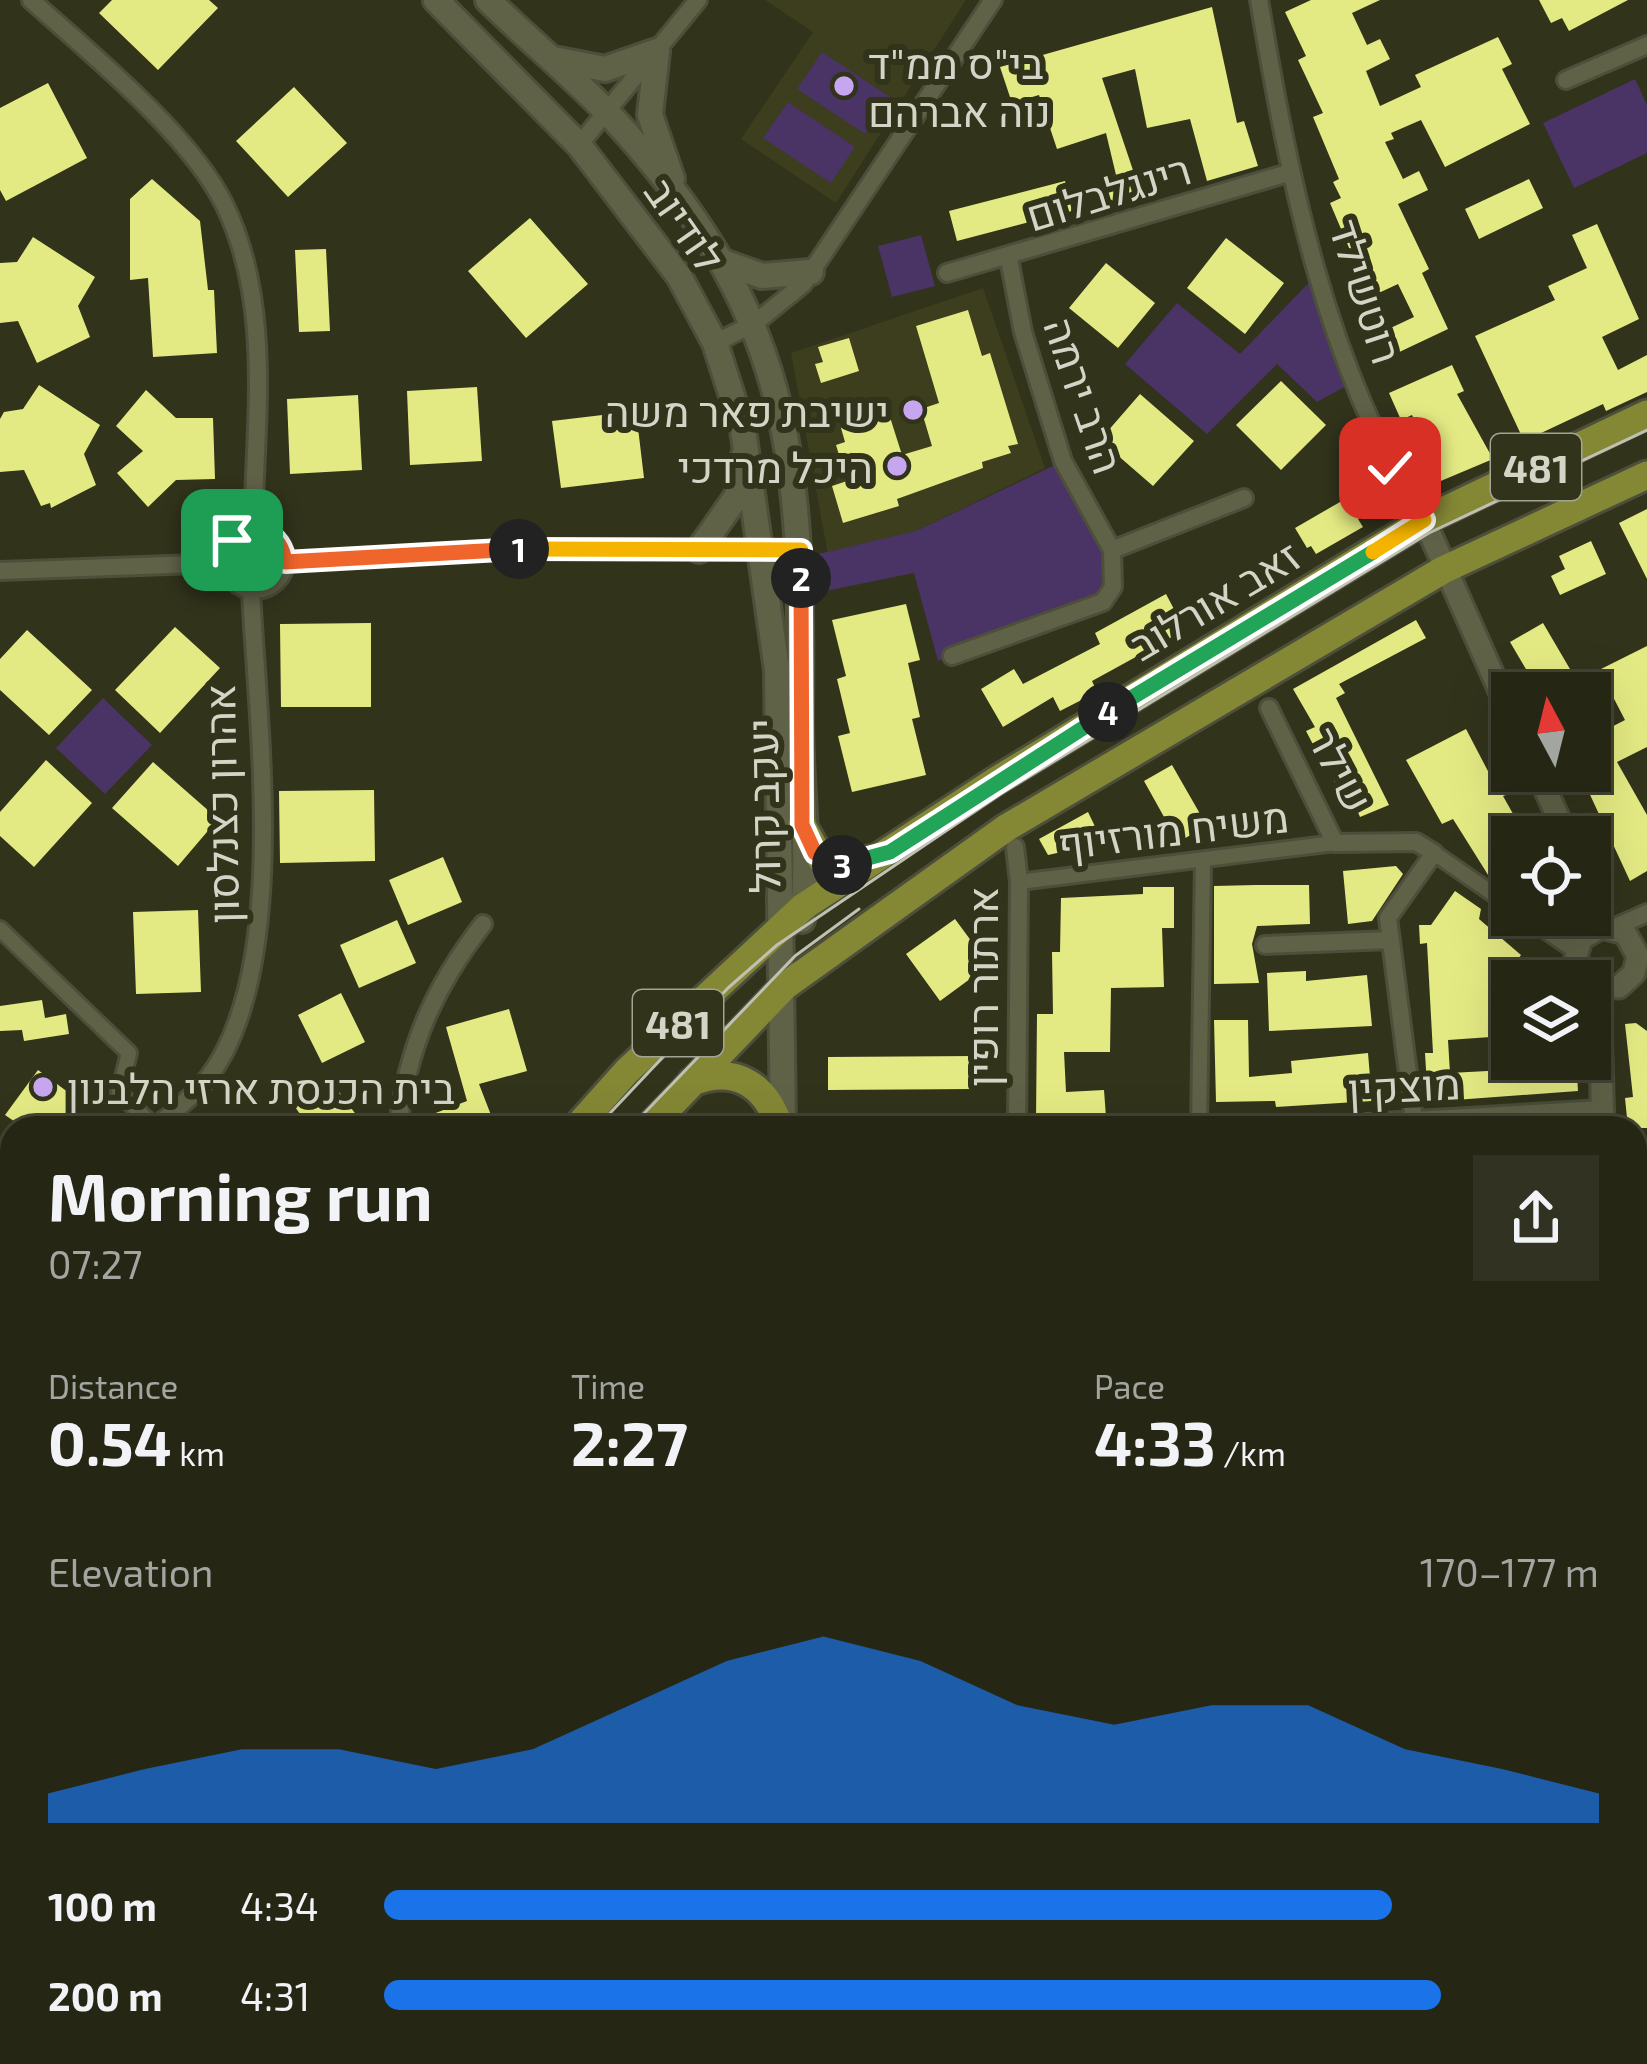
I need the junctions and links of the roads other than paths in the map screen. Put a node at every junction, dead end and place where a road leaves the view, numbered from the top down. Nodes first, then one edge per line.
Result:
1 (31, 0) edge
2 (436, 0) edge
3 (488, 0) edge
4 (698, 0) edge
5 (993, 0) edge
6 (1259, 0) edge
7 (1647, 45) edge
8 (657, 51) junction
9 (545, 56) junction
10 (1566, 80) dead end
11 (607, 112) junction
12 (579, 145) junction
13 (1288, 173) junction
14 (679, 198) junction
15 (1009, 259) junction
16 (720, 261) junction
17 (811, 272) junction
18 (946, 273) dead end
19 (755, 322) junction
20 (716, 343) junction
21 (1647, 414) edge
22 (743, 430) junction
23 (1647, 475) edge
24 (1244, 498) dead end
25 (1424, 520) junction
26 (253, 531) junction
27 (699, 550) junction
28 (801, 550) junction
29 (1112, 550) junction
30 (762, 552) junction
31 (285, 562) junction
32 (225, 563) junction
33 (1443, 570) junction
34 (0, 571) edge
35 (251, 590) junction
36 (952, 656) dead end
37 (1491, 673) edge
38 (1270, 708) dead end
39 (802, 825) junction
40 (1335, 843) junction
41 (1015, 847) dead end
42 (890, 852) junction
43 (1434, 853) junction
44 (1202, 860) junction
45 (1019, 882) junction
46 (1491, 893) edge
47 (794, 914) junction
48 (483, 924) dead end
49 (1627, 925) edge
50 (0, 929) edge
51 (1566, 936) edge
52 (1583, 936) edge
53 (1390, 940) junction
54 (1580, 943) junction
55 (1265, 945) dead end
56 (1578, 960) edge
57 (1640, 979) edge
58 (785, 986) junction
59 (1611, 986) edge
60 (1600, 1080) edge
61 (692, 1082) junction
62 (142, 1116) edge
63 (167, 1116) edge
64 (400, 1116) edge
65 (587, 1116) edge
66 (660, 1116) edge
67 (776, 1116) edge
68 (782, 1116) edge
69 (1017, 1116) edge
70 (1199, 1116) edge
71 (1413, 1116) edge
72 (1603, 1116) edge

1 - 26 street
2 - 12 main road, לודיוב
3 - 9 main road, לודיוב
4 - 8 street
5 - 17 street
6 - 13 street, רוטשילד
7 - 10 street
8 - 9 main road
8 - 11 street
8 - 14 main road
9 - 11 main road, לודיוב
11 - 12 street
11 - 14 main road, לודיוב
12 - 20 main road, לודיוב
13 - 15 street, רינגלבלום
13 - 25 street, רוטשילד
14 - 16 main road, לודיוב
15 - 18 street, רינגלבלום
15 - 29 street, הרב ירמה
16 - 17 main road
16 - 19 main road, לודיוב
17 - 19 street
19 - 20 street
19 - 28 main road, לודיוב
20 - 22 main road, לודיוב
21 - 25 main road, זאב אורלוב / 481
22 - 27 main road
22 - 30 main road, לודיוב
23 - 33 main road, 481
24 - 29 street
25 - 33 street, רוטשילד
25 - 42 main road, זאב אורלוב / 481
26 - 31 street
26 - 32 street
27 - 30 street
27 - 31 street
28 - 30 street
28 - 39 main road, יעקב קרול
29 - 36 street
30 - 47 main road, יעקב קרול
31 - 35 street
32 - 34 street
32 - 35 street
33 - 37 street, רוטשילד
33 - 58 main road, 481
35 - 63 street, אהרון כצנלסון
38 - 40 street, שילר
39 - 42 main road
39 - 47 main road, יעקב קרול
40 - 43 street, שילר
40 - 44 street, משיח מורזיוף
41 - 45 street, ארתור רופין
42 - 47 main road, זאב אורלוב / 481
43 - 46 street
43 - 53 street
44 - 45 street, משיח מורזיוף
44 - 70 street
45 - 69 street, ארתור רופין
47 - 58 main road, יעקב קרול
47 - 65 main road, זאב אורלוב / 481
48 - 64 street
49 - 54 street
49 - 57 street
50 - 62 street
51 - 54 street
52 - 54 street
53 - 55 street
53 - 71 street
54 - 56 street
57 - 59 street
58 - 61 main road, 481
58 - 68 main road, יעקב קרול
60 - 72 street
61 - 66 main road, 481
61 - 67 main road

